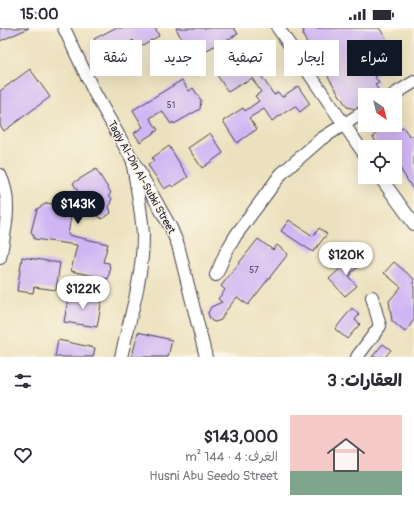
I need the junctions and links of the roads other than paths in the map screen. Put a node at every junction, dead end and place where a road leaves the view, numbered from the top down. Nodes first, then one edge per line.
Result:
1 (64, 28) edge
2 (278, 28) edge
3 (414, 82) edge
4 (402, 89) edge
5 (358, 116) edge
6 (343, 124) junction
7 (358, 145) edge
8 (131, 157) junction
9 (0, 175) edge
10 (385, 184) edge
11 (414, 224) edge
12 (0, 258) edge
13 (216, 276) dead end
14 (372, 297) dead end
15 (121, 357) edge
16 (206, 357) edge
17 (357, 357) edge

1 - 8 street, Taqiy Al-Din Al-Subki Street
2 - 6 street
3 - 4 street
5 - 6 street
6 - 7 street
6 - 13 street
8 - 15 street
8 - 16 street, Taqiy Al-Din Al-Subki Street
9 - 12 street
10 - 11 street
14 - 17 street

